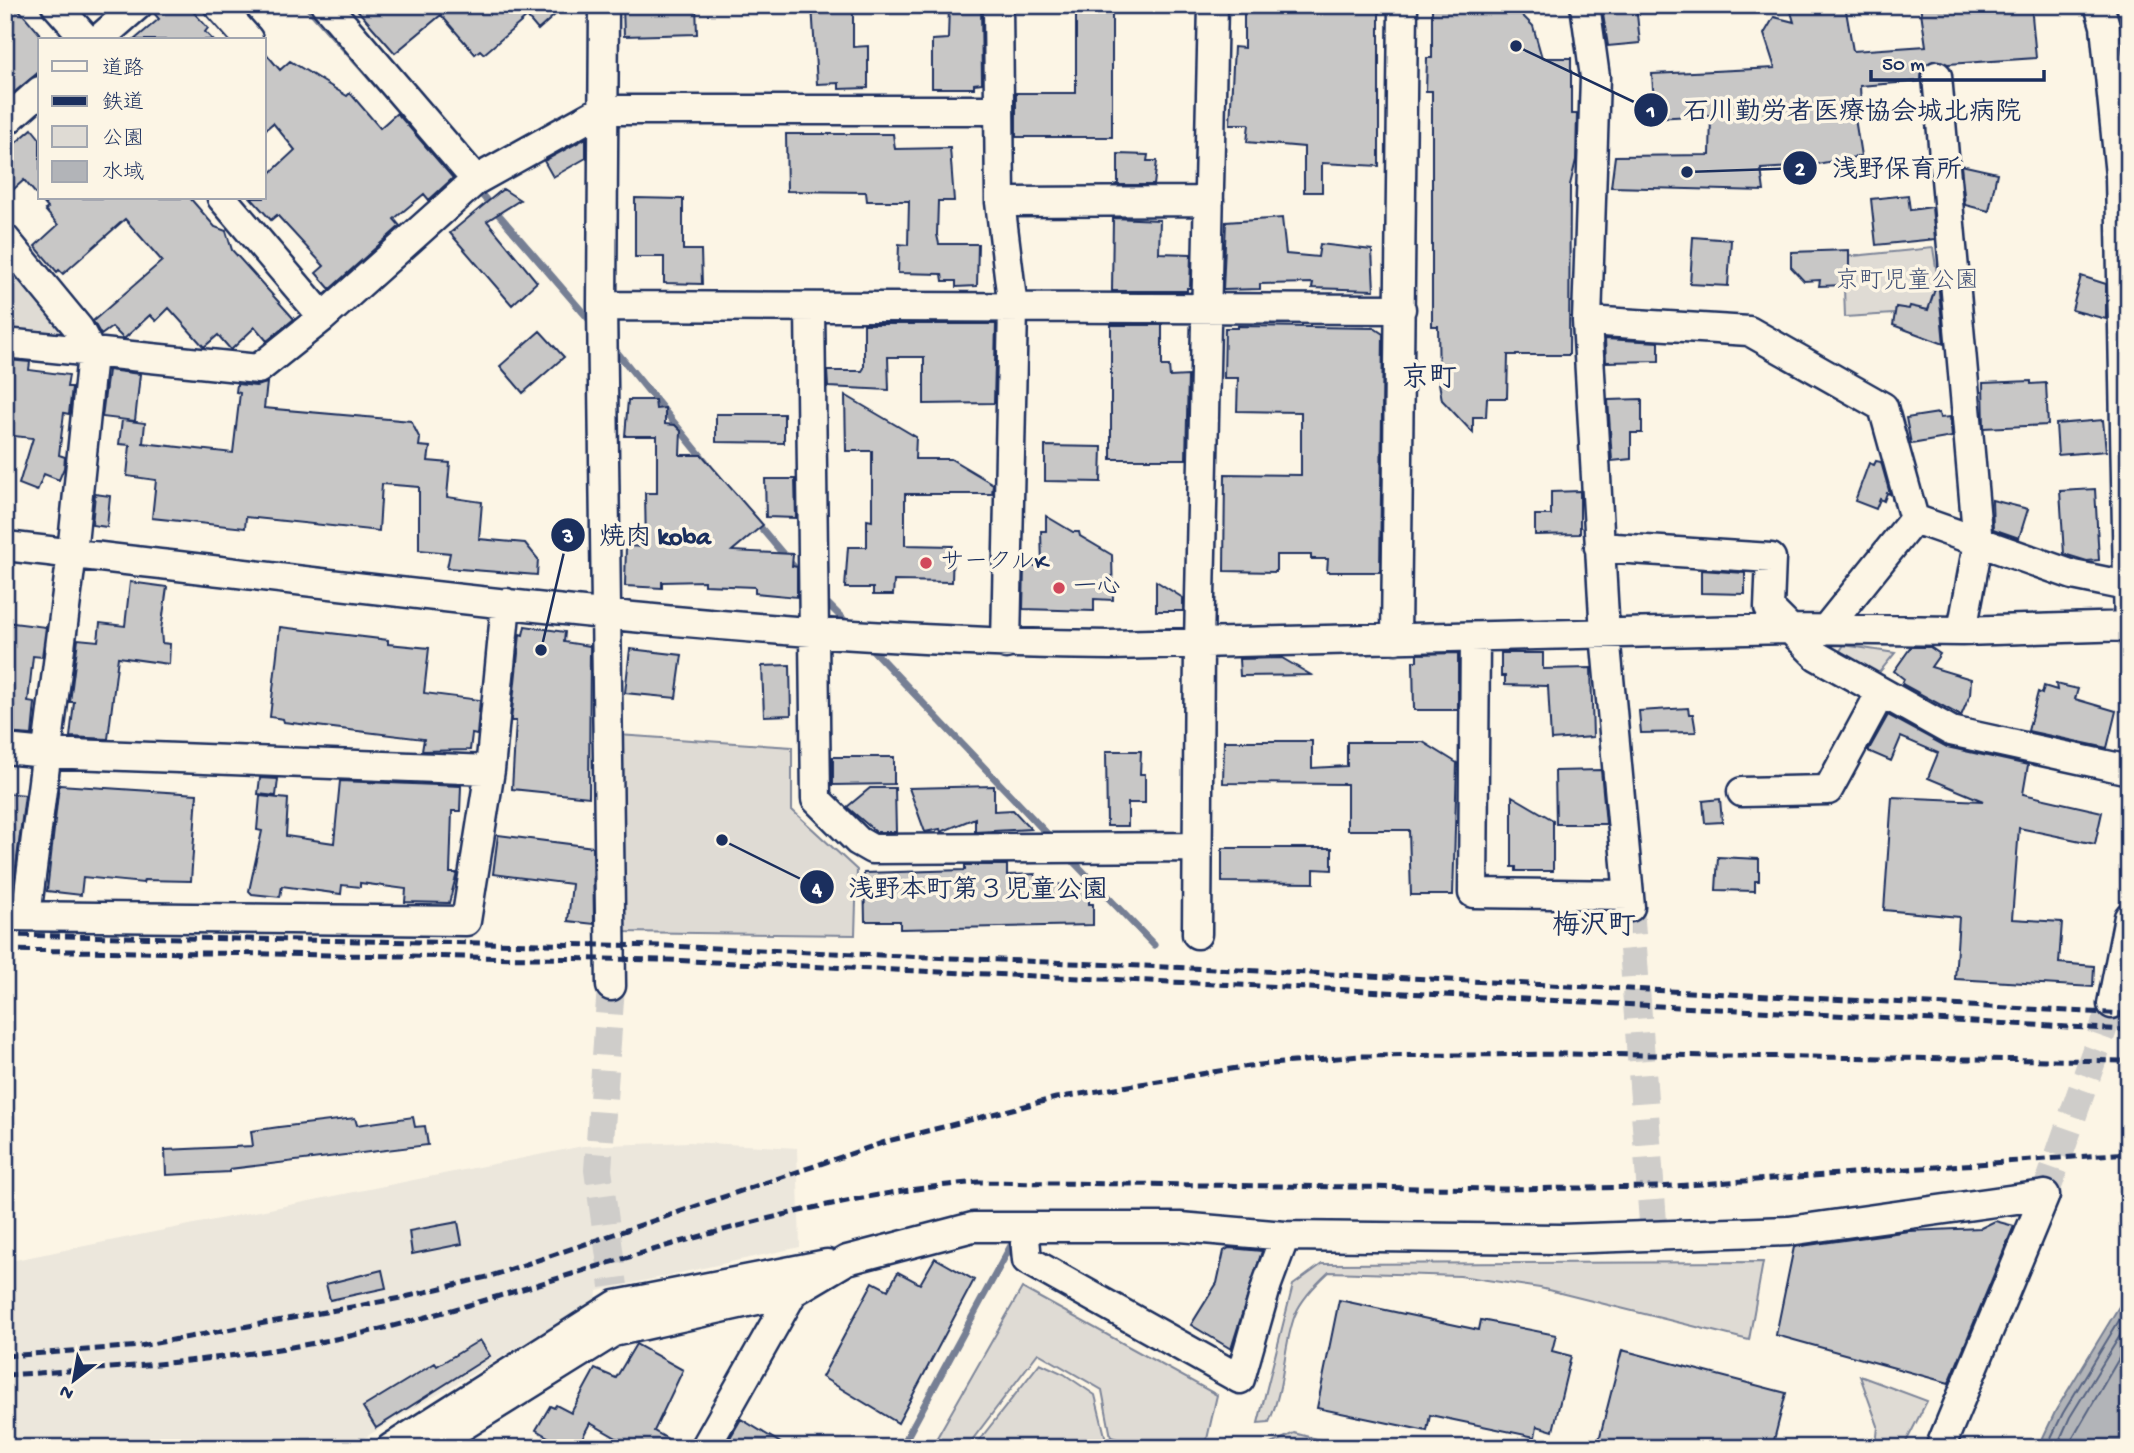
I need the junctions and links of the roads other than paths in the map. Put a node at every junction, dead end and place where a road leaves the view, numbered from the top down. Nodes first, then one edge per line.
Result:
1 (56, 5) edge
2 (138, 5) edge
3 (218, 5) edge
4 (326, 5) edge
5 (604, 5) edge
6 (998, 5) edge
7 (1213, 5) edge
8 (1403, 5) edge
9 (1586, 5) edge
10 (2099, 5) edge
11 (85, 38) edge
12 (100, 38) edge
13 (248, 38) dead end
14 (1937, 76) dead end
15 (38, 93) edge
16 (602, 110) junction
17 (999, 110) junction
18 (5, 122) edge
19 (476, 180) junction
20 (224, 200) edge
21 (1209, 201) junction
22 (1000, 202) junction
23 (5, 239) edge
24 (602, 306) junction
25 (810, 307) junction
26 (1013, 308) junction
27 (1207, 309) junction
28 (1401, 309) junction
29 (323, 317) junction
30 (1587, 321) junction
31 (5, 343) edge
32 (92, 354) junction
33 (1914, 519) junction
34 (1978, 544) junction
35 (5, 546) edge
36 (1600, 547) junction
37 (72, 553) junction
38 (2127, 586) junction
39 (506, 603) junction
40 (605, 614) junction
41 (2128, 628) edge
42 (1790, 629) junction
43 (1825, 630) junction
44 (1962, 631) junction
45 (813, 634) junction
46 (1605, 634) junction
47 (1475, 637) junction
48 (1396, 639) junction
49 (1199, 643) junction
50 (1006, 644) junction
51 (1880, 694) junction
52 (5, 749) edge
53 (46, 753) junction
54 (490, 770) junction
55 (2129, 770) edge
56 (1742, 792) dead end
57 (1195, 847) junction
58 (15, 916) edge
59 (2129, 917) edge
60 (1197, 934) dead end
61 (611, 986) tunnel mouth
62 (2112, 1004) tunnel mouth
63 (1024, 1227) junction
64 (1285, 1236) junction
65 (847, 1260) junction
66 (793, 1292) junction
67 (391, 1448) edge
68 (428, 1448) edge
69 (705, 1448) edge
70 (1940, 1448) edge

1 - 11 street
2 - 12 street
3 - 13 street
4 - 19 street
5 - 16 street
6 - 17 street
7 - 21 street
8 - 28 street
9 - 30 street
10 - 38 street
14 - 34 street
15 - 18 street
16 - 17 street
16 - 19 street
16 - 24 street
17 - 22 street
19 - 29 street
20 - 29 street
21 - 22 street
21 - 27 street
22 - 26 street
23 - 32 street
24 - 25 street
24 - 40 street
25 - 26 street
25 - 45 street
26 - 27 street
26 - 50 street
27 - 28 street
27 - 49 street
28 - 48 street
29 - 32 street
30 - 33 street
30 - 36 street
31 - 32 street
32 - 37 street
33 - 34 street
33 - 43 street
34 - 38 street
34 - 44 street
35 - 37 street
36 - 42 street
36 - 46 street
37 - 39 street
37 - 53 street
38 - 41 street
39 - 40 street
39 - 54 street
40 - 45 street
40 - 61 street
41 - 44 street
42 - 43 street
42 - 46 street
42 - 51 street
43 - 44 street
45 - 50 street
45 - 57 street
46 - 47 street
46 - 47 street
47 - 48 street
48 - 49 street
49 - 50 street
49 - 57 street
51 - 55 street
51 - 56 street
52 - 53 street
53 - 54 street
53 - 58 street
54 - 58 street
57 - 60 street
59 - 62 street
63 - 64 street
63 - 64 street
63 - 65 street
64 - 70 street
65 - 66 street
65 - 67 street
66 - 68 street
66 - 69 street

